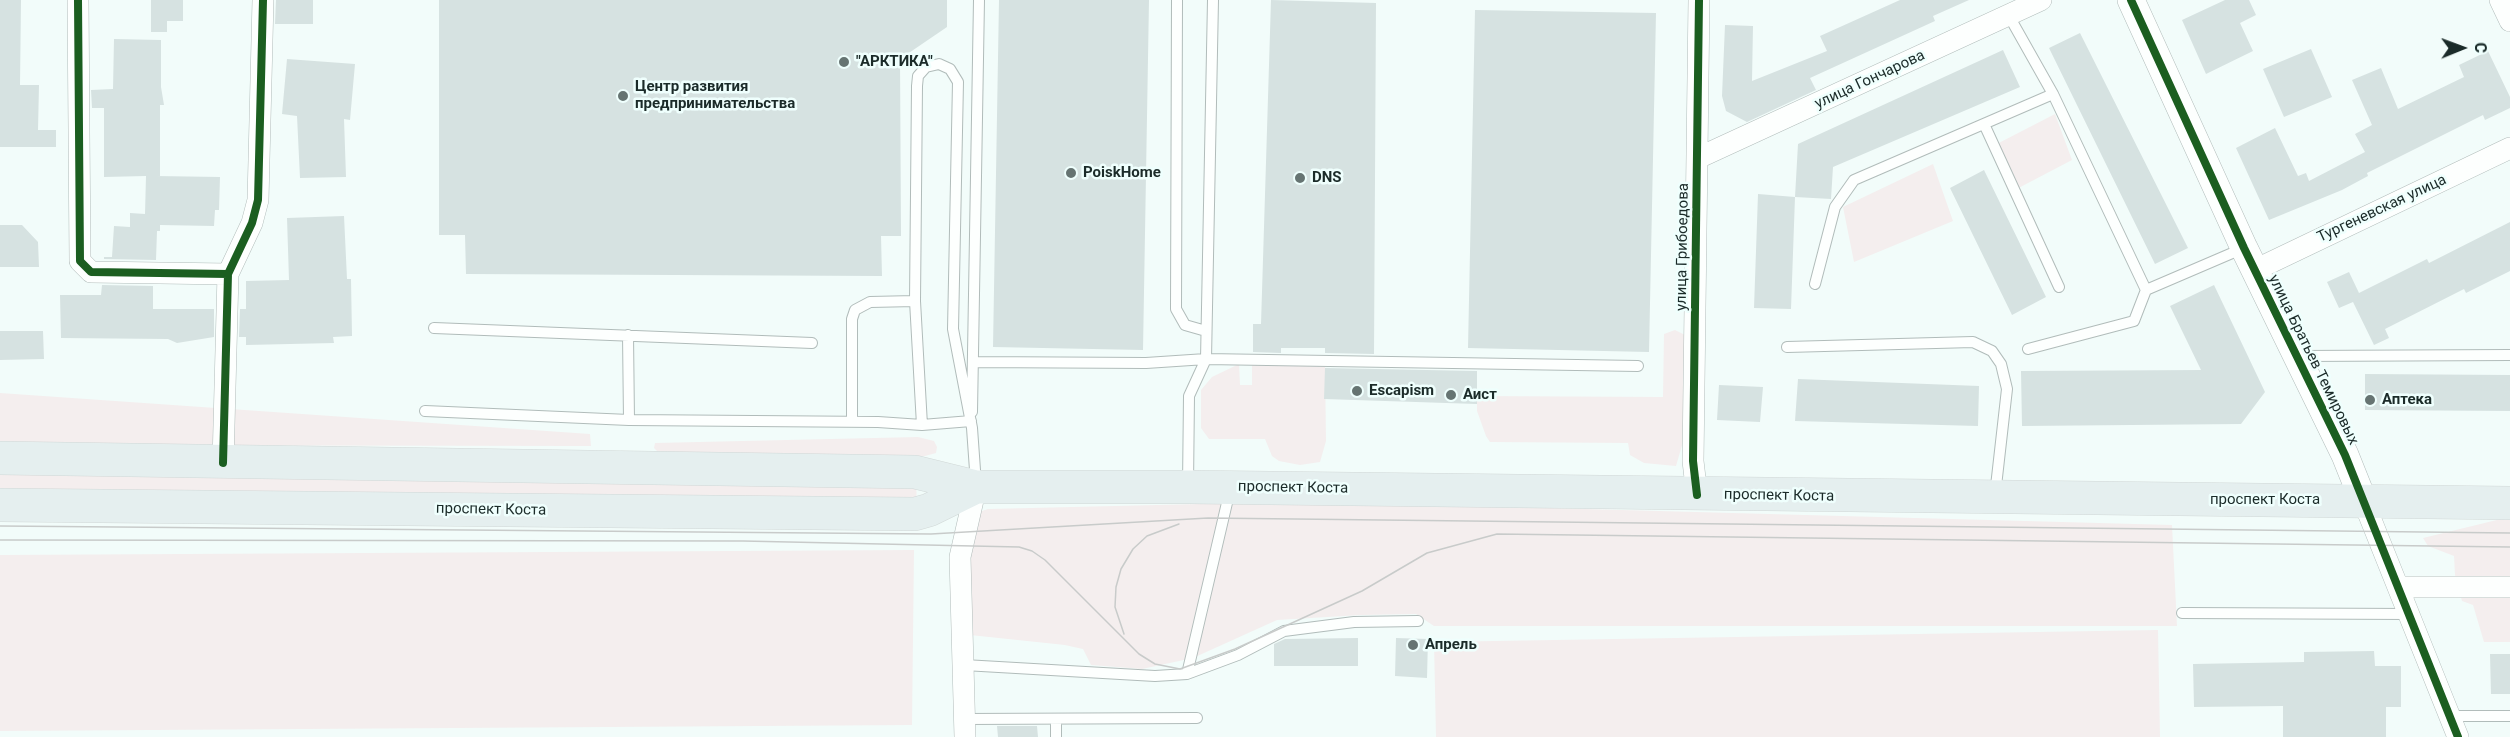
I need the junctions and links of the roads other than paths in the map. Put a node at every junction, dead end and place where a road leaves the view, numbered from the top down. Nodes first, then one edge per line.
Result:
1 (78, 0) edge
2 (263, 0) edge
3 (979, 0) edge
4 (1177, 0) edge
5 (1213, 0) edge
6 (1699, 0) edge
7 (2041, 0) edge
8 (2131, 0) edge
9 (2500, 0) edge
10 (2009, 16) junction
11 (2510, 21) edge
12 (2053, 94) junction
13 (1984, 124) junction
14 (2510, 148) edge
15 (1698, 158) junction
16 (2249, 259) junction
17 (228, 274) junction
18 (1815, 284) dead end
19 (2059, 287) dead end
20 (2146, 290) junction
21 (915, 300) junction
22 (434, 328) dead end
23 (1206, 331) junction
24 (628, 334) junction
25 (812, 343) dead end
26 (1787, 346) dead end
27 (2028, 349) dead end
28 (2510, 355) edge
29 (2295, 356) junction
30 (1206, 359) junction
31 (974, 362) junction
32 (1638, 366) dead end
33 (425, 411) dead end
34 (629, 420) junction
35 (971, 421) junction
36 (852, 422) junction
37 (922, 425) junction
38 (0, 458) edge
39 (224, 463) junction
40 (976, 487) junction
41 (1188, 487) junction
42 (1231, 487) junction
43 (1697, 495) junction
44 (1995, 498) junction
45 (2363, 500) junction
46 (2510, 504) edge
47 (0, 505) edge
48 (2400, 587) junction
49 (2510, 587) edge
50 (2182, 613) dead end
51 (2410, 614) junction
52 (1418, 621) dead end
53 (964, 665) junction
54 (1186, 674) junction
55 (2449, 716) junction
56 (2510, 716) edge
57 (1056, 718) junction
58 (1197, 718) dead end
59 (965, 728) edge
60 (1056, 737) edge
61 (2458, 737) edge

1 - 17 street
2 - 17 street
3 - 31 lane
4 - 23 lane
5 - 23 lane
6 - 15 street, улица Грибоедова
7 - 10 street, улица Гончарова
8 - 16 street, улица Братьев Темировых
9 - 11 street
10 - 12 lane
10 - 15 street, улица Гончарова
12 - 13 lane
12 - 20 lane
13 - 18 lane
13 - 19 lane
14 - 16 street, Тургеневская улица
15 - 43 street, улица Грибоедова
16 - 20 lane
16 - 29 street, улица Братьев Темировых
17 - 39 street
20 - 27 lane
21 - 35 lane
21 - 36 lane
21 - 37 lane
22 - 24 lane
23 - 30 lane
24 - 25 lane
24 - 34 lane
26 - 44 lane
28 - 29 lane
29 - 45 street, улица Братьев Темировых
30 - 31 lane
30 - 32 lane
30 - 41 lane
31 - 35 lane
33 - 34 lane
34 - 36 lane
35 - 37 lane
35 - 40 lane
36 - 37 lane
38 - 39 main road, проспект Коста
39 - 40 main road, проспект Коста
40 - 41 main road, проспект Коста
40 - 47 main road, проспект Коста
40 - 53 street
41 - 42 main road, проспект Коста
42 - 43 main road, проспект Коста
42 - 54 lane
43 - 44 main road, проспект Коста
44 - 45 main road, проспект Коста
45 - 46 main road, проспект Коста
45 - 48 street, улица Братьев Темировых
48 - 49 street
48 - 51 street, улица Братьев Темировых
50 - 51 lane
51 - 55 street, улица Братьев Темировых
52 - 54 lane
53 - 54 lane
53 - 59 street
55 - 56 lane
55 - 61 street, улица Братьев Темировых
57 - 58 lane
57 - 59 lane
57 - 60 lane

